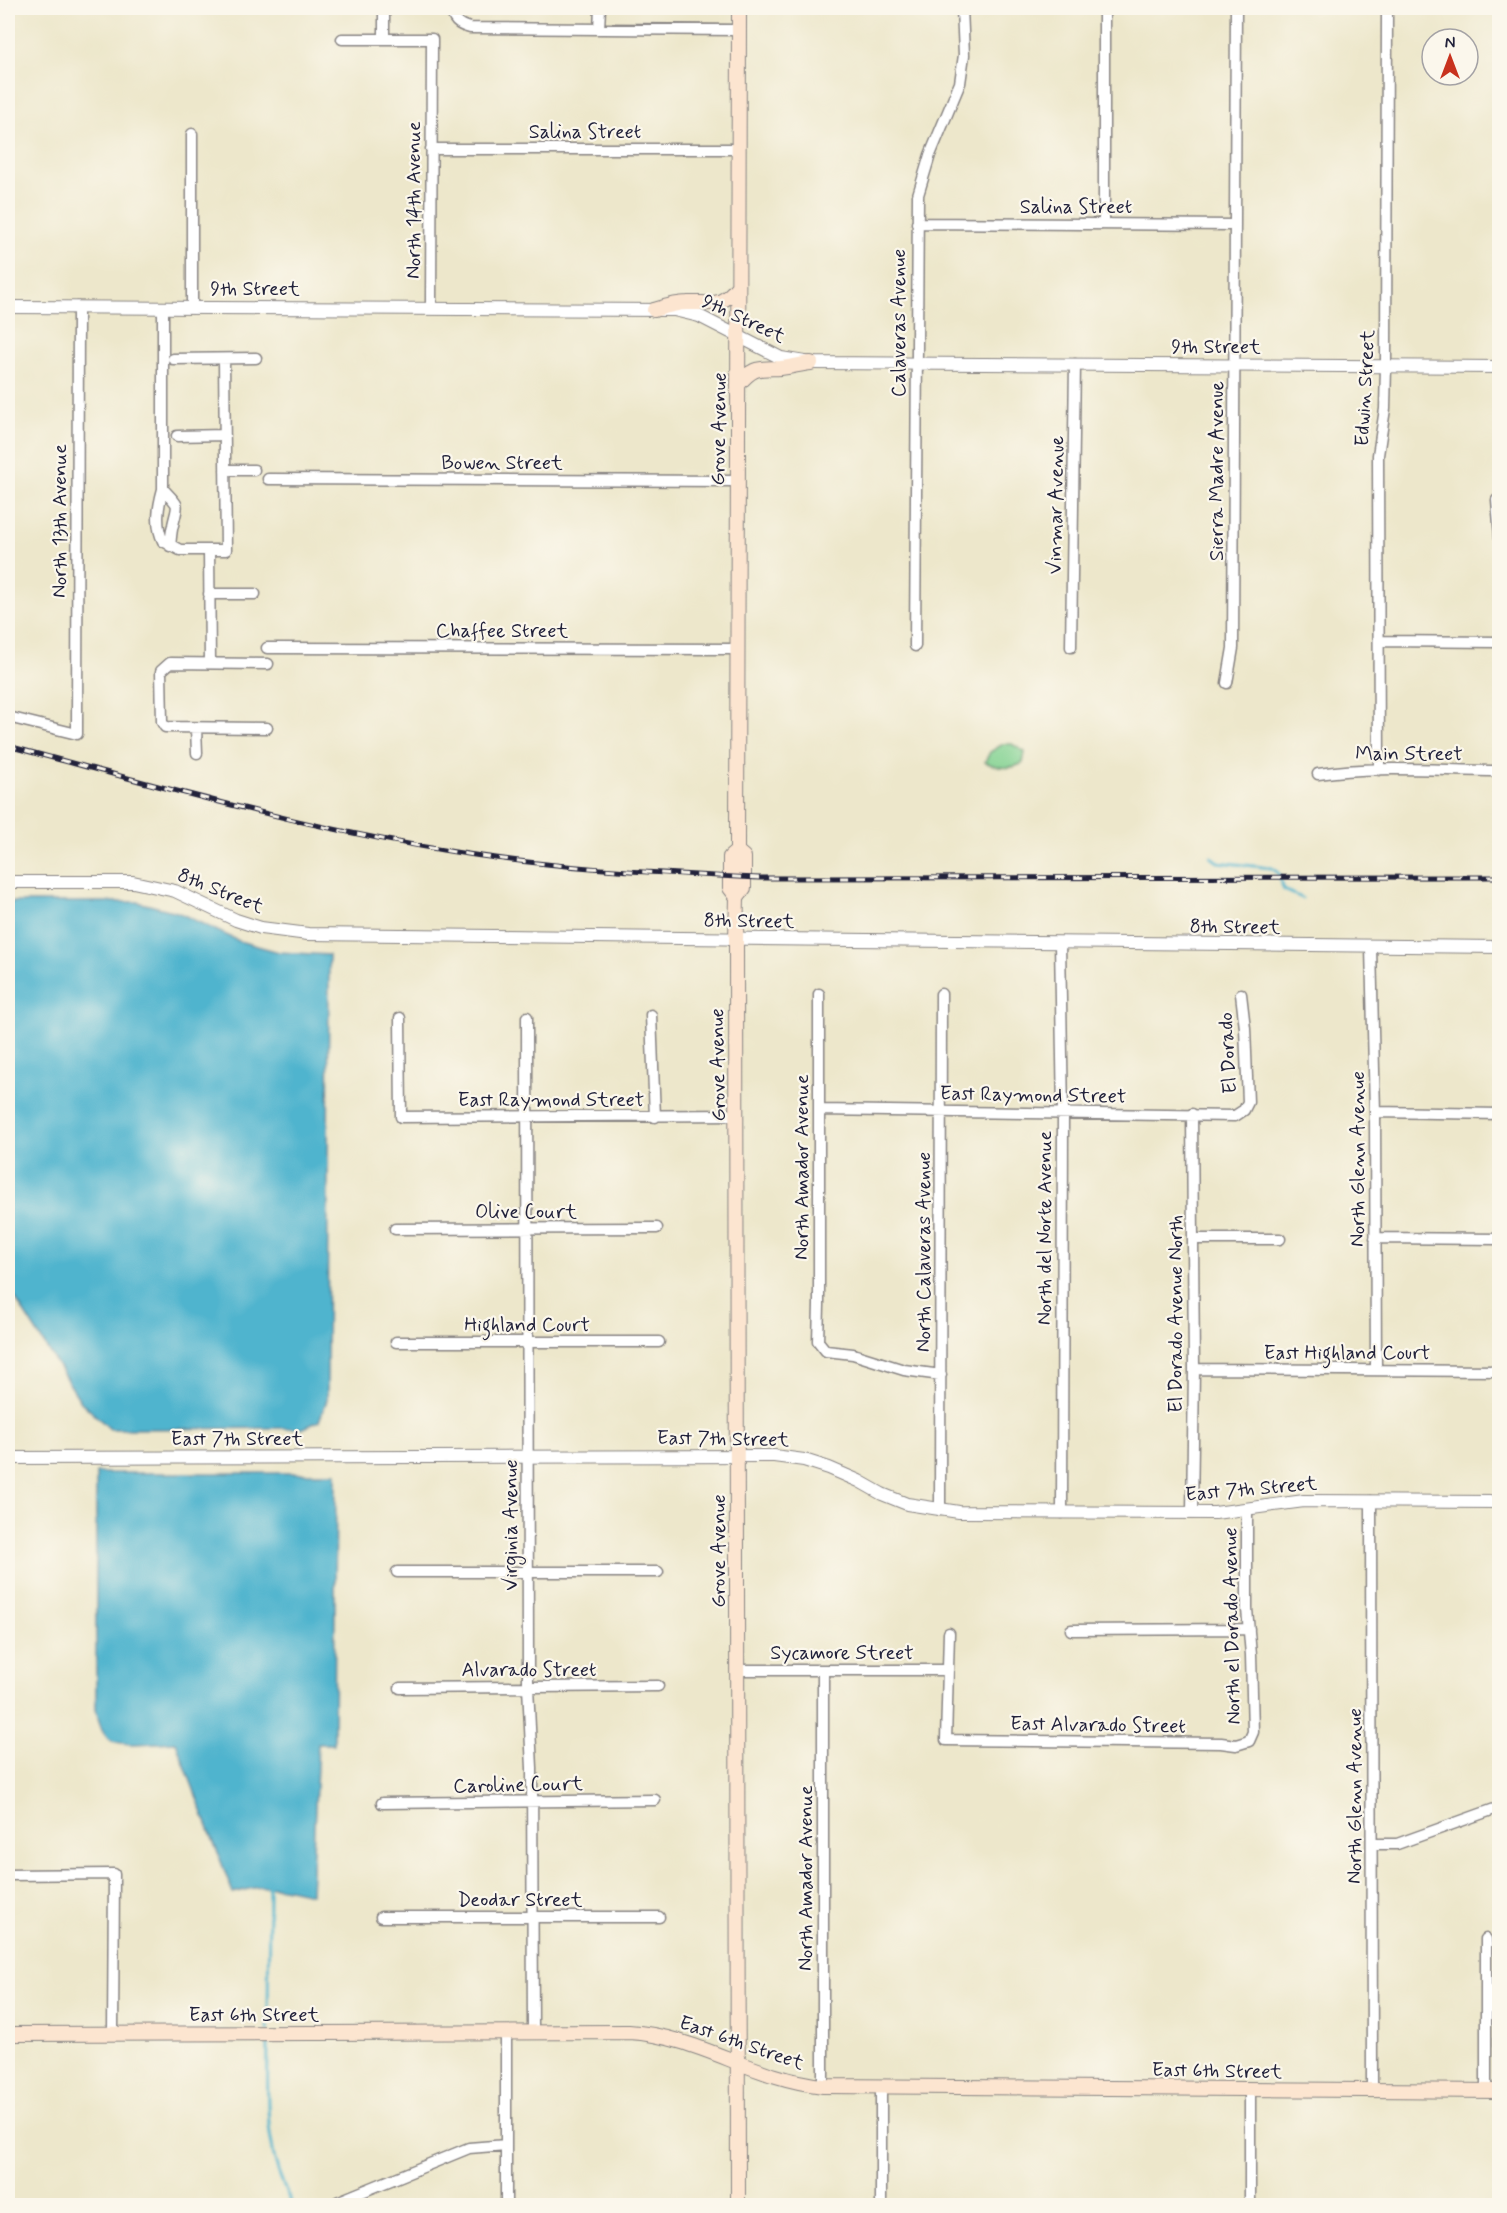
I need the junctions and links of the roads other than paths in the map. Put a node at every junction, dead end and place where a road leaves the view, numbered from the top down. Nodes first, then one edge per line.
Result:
1 (384, 8) edge
2 (452, 8) edge
3 (600, 8) edge
4 (739, 8) edge
5 (962, 8) edge
6 (1104, 8) edge
7 (1236, 8) edge
8 (1387, 8) edge
9 (599, 29) junction
10 (739, 30) junction
11 (342, 39) dead end
12 (384, 39) junction
13 (192, 134) dead end
14 (431, 149) junction
15 (738, 149) junction
16 (917, 223) junction
17 (1104, 224) junction
18 (1235, 225) junction
19 (738, 286) junction
20 (8, 307) edge
21 (78, 307) junction
22 (163, 308) junction
23 (192, 308) junction
24 (431, 308) junction
25 (654, 310) junction
26 (738, 337) junction
27 (256, 358) dead end
28 (173, 359) dead end
29 (224, 359) junction
30 (811, 363) junction
31 (916, 363) junction
32 (1075, 364) junction
33 (1234, 365) junction
34 (1386, 366) junction
35 (1500, 367) edge
36 (738, 385) junction
37 (225, 435) junction
38 (177, 436) dead end
39 (225, 470) junction
40 (254, 470) dead end
41 (268, 479) dead end
42 (736, 481) junction
43 (164, 489) junction
44 (1497, 500) dead end
45 (158, 519) junction
46 (173, 523) junction
47 (1500, 537) edge
48 (170, 546) junction
49 (209, 550) junction
50 (209, 594) junction
51 (255, 594) dead end
52 (1379, 641) junction
53 (1500, 642) edge
54 (915, 646) dead end
55 (1071, 647) dead end
56 (267, 648) dead end
57 (737, 649) junction
58 (210, 663) junction
59 (268, 664) dead end
60 (1227, 683) dead end
61 (8, 717) edge
62 (196, 728) junction
63 (267, 728) dead end
64 (196, 753) dead end
65 (1379, 770) junction
66 (1500, 771) edge
67 (1318, 774) dead end
68 (8, 882) edge
69 (736, 939) junction
70 (1060, 943) junction
71 (1371, 947) junction
72 (1500, 947) edge
73 (941, 993) dead end
74 (819, 994) dead end
75 (1241, 994) dead end
76 (651, 1015) dead end
77 (527, 1017) dead end
78 (400, 1018) dead end
79 (820, 1110) junction
80 (941, 1110) junction
81 (1244, 1110) joint
82 (1375, 1112) junction
83 (1063, 1113) junction
84 (1191, 1114) junction
85 (1500, 1114) edge
86 (737, 1115) junction
87 (528, 1116) junction
88 (655, 1117) junction
89 (657, 1228) dead end
90 (395, 1229) dead end
91 (527, 1229) junction
92 (1375, 1238) junction
93 (1193, 1239) junction
94 (1280, 1239) dead end
95 (1500, 1239) edge
96 (396, 1342) dead end
97 (528, 1342) junction
98 (659, 1342) dead end
99 (1194, 1370) junction
100 (1376, 1370) junction
101 (1500, 1371) edge
102 (941, 1375) junction
103 (738, 1455) junction
104 (528, 1457) junction
105 (8, 1458) edge
106 (1371, 1501) junction
107 (1500, 1502) edge
108 (1247, 1509) junction
109 (940, 1510) junction
110 (1062, 1513) junction
111 (1192, 1513) junction
112 (397, 1572) dead end
113 (528, 1572) junction
114 (658, 1572) dead end
115 (1249, 1629) junction
116 (1071, 1630) dead end
117 (949, 1633) dead end
118 (737, 1670) junction
119 (823, 1670) junction
120 (946, 1670) junction
121 (658, 1686) dead end
122 (528, 1687) junction
123 (400, 1688) dead end
124 (1249, 1741) joint
125 (655, 1800) dead end
126 (532, 1802) junction
127 (382, 1803) dead end
128 (1500, 1807) edge
129 (1373, 1844) junction
130 (8, 1875) edge
131 (381, 1917) dead end
132 (533, 1917) junction
133 (659, 1917) dead end
134 (1486, 1939) dead end
135 (506, 2032) junction
136 (533, 2032) junction
137 (8, 2034) edge
138 (113, 2034) junction
139 (738, 2064) junction
140 (823, 2086) junction
141 (881, 2086) junction
142 (1250, 2089) junction
143 (1372, 2091) junction
144 (1493, 2091) edge
145 (506, 2145) junction
146 (337, 2202) dead end
147 (506, 2205) edge
148 (738, 2205) edge
149 (881, 2205) edge
150 (1250, 2205) edge

1 - 12 street
2 - 9 street
3 - 9 street
4 - 10 main road, Grove Avenue
5 - 16 street, Calaveras Avenue
6 - 17 street
7 - 18 street, Sierra Madre Avenue
8 - 34 street, Edwin Street
9 - 10 street
10 - 15 main road, Grove Avenue
11 - 12 street
12 - 14 street, North 14th Avenue
13 - 23 street
14 - 15 street, Salina Street
14 - 24 street, North 14th Avenue
15 - 19 main road, Grove Avenue
16 - 17 street, Salina Street
16 - 31 street, Calaveras Avenue
17 - 18 street, Salina Street
18 - 33 street, Sierra Madre Avenue
19 - 25 main road
19 - 26 main road, Grove Avenue
20 - 21 street, 9th Street
21 - 22 street, 9th Street
21 - 61 street, North 13th Avenue
22 - 23 street, 9th Street
22 - 43 street
23 - 24 street, 9th Street
24 - 25 street, 9th Street
25 - 26 street, 9th Street
26 - 30 street, 9th Street
26 - 36 main road, Grove Avenue
27 - 29 street
28 - 29 street
29 - 37 street
30 - 31 street, 9th Street
30 - 36 main road
31 - 32 street, 9th Street
31 - 54 street, Calaveras Avenue
32 - 33 street, 9th Street
32 - 55 street, Vinmar Avenue
33 - 34 street, 9th Street
33 - 60 street, Sierra Madre Avenue
34 - 35 street, 9th Street
34 - 52 street, Edwin Street
36 - 42 main road, Grove Avenue
37 - 38 street
37 - 39 street
39 - 40 street
39 - 49 street
41 - 42 street, Bowen Street
42 - 57 main road, Grove Avenue
43 - 45 street
43 - 46 street
44 - 47 street
45 - 46 street
45 - 48 street
46 - 48 street
48 - 49 street
49 - 50 street
50 - 51 street
50 - 58 street
52 - 53 street
52 - 65 street, Edwin Street
56 - 57 street, Chaffee Street
57 - 69 main road, Grove Avenue
58 - 59 street
58 - 62 street
62 - 63 street
62 - 64 street
65 - 66 street, Main Street
65 - 67 street, Main Street
68 - 69 street, 8th Street
69 - 70 street, 8th Street
69 - 86 main road, Grove Avenue
70 - 71 street, 8th Street
70 - 83 street, North del Norte Avenue
71 - 72 street, 8th Street
71 - 82 street, North Glenn Avenue
73 - 80 street, North Calaveras Avenue
74 - 79 street, North Amador Avenue
75 - 81 street, El Dorado
76 - 88 street
77 - 87 street, Virginia Avenue
78 - 87 street, East Raymond Street
79 - 80 street, East Raymond Street
79 - 102 street, North Amador Avenue
80 - 83 street, East Raymond Street
80 - 102 street, North Calaveras Avenue
81 - 84 street, East Raymond Street
82 - 85 street
82 - 92 street, North Glenn Avenue
83 - 84 street, East Raymond Street
83 - 110 street, North del Norte Avenue
84 - 93 street, El Dorado Avenue North
86 - 88 street, East Raymond Street
86 - 103 main road, Grove Avenue
87 - 88 street, East Raymond Street
87 - 91 street, Virginia Avenue
89 - 91 street, Olive Court
90 - 91 street, Olive Court
91 - 97 street, Virginia Avenue
92 - 95 street
92 - 100 street, North Glenn Avenue
93 - 94 street
93 - 99 street, El Dorado Avenue North
96 - 97 street, Highland Court
97 - 98 street, Highland Court
97 - 104 street, Virginia Avenue
99 - 100 street, East Highland Court
99 - 111 street, El Dorado Avenue North
100 - 101 street, East Highland Court
102 - 109 street, North Calaveras Avenue
103 - 104 street, East 7th Street
103 - 109 street, East 7th Street
103 - 118 main road, Grove Avenue
104 - 105 street, East 7th Street
104 - 113 street, Virginia Avenue
106 - 107 street, East 7th Street
106 - 108 street, East 7th Street
106 - 129 street, North Glenn Avenue
108 - 111 street, East 7th Street
108 - 115 street, North el Dorado Avenue
109 - 110 street, East 7th Street
110 - 111 street, East 7th Street
112 - 113 street
113 - 114 street
113 - 122 street, Virginia Avenue
115 - 116 street
115 - 124 street, North el Dorado Avenue
117 - 120 street
118 - 119 street, Sycamore Street
118 - 139 main road, Grove Avenue
119 - 120 street, Sycamore Street
119 - 140 street, North Amador Avenue
120 - 124 street, East Alvarado Street
121 - 122 street, Alvarado Street
122 - 123 street, Alvarado Street
122 - 126 street, Virginia Avenue
125 - 126 street, Caroline Court
126 - 127 street, Caroline Court
126 - 132 street, Virginia Avenue
128 - 129 street
129 - 143 street, North Glenn Avenue
130 - 138 street
131 - 132 street, Deodar Street
132 - 133 street, Deodar Street
132 - 136 street, Virginia Avenue
134 - 144 street
135 - 136 main road, East 6th Street
135 - 138 main road, East 6th Street
135 - 145 street
136 - 139 main road, East 6th Street
137 - 138 main road, East 6th Street
139 - 140 main road, East 6th Street
139 - 148 main road, Grove Avenue
140 - 141 main road, East 6th Street
141 - 142 main road, East 6th Street
141 - 149 street
142 - 143 main road, East 6th Street
142 - 150 street
143 - 144 main road, East 6th Street
145 - 146 street
145 - 147 street

